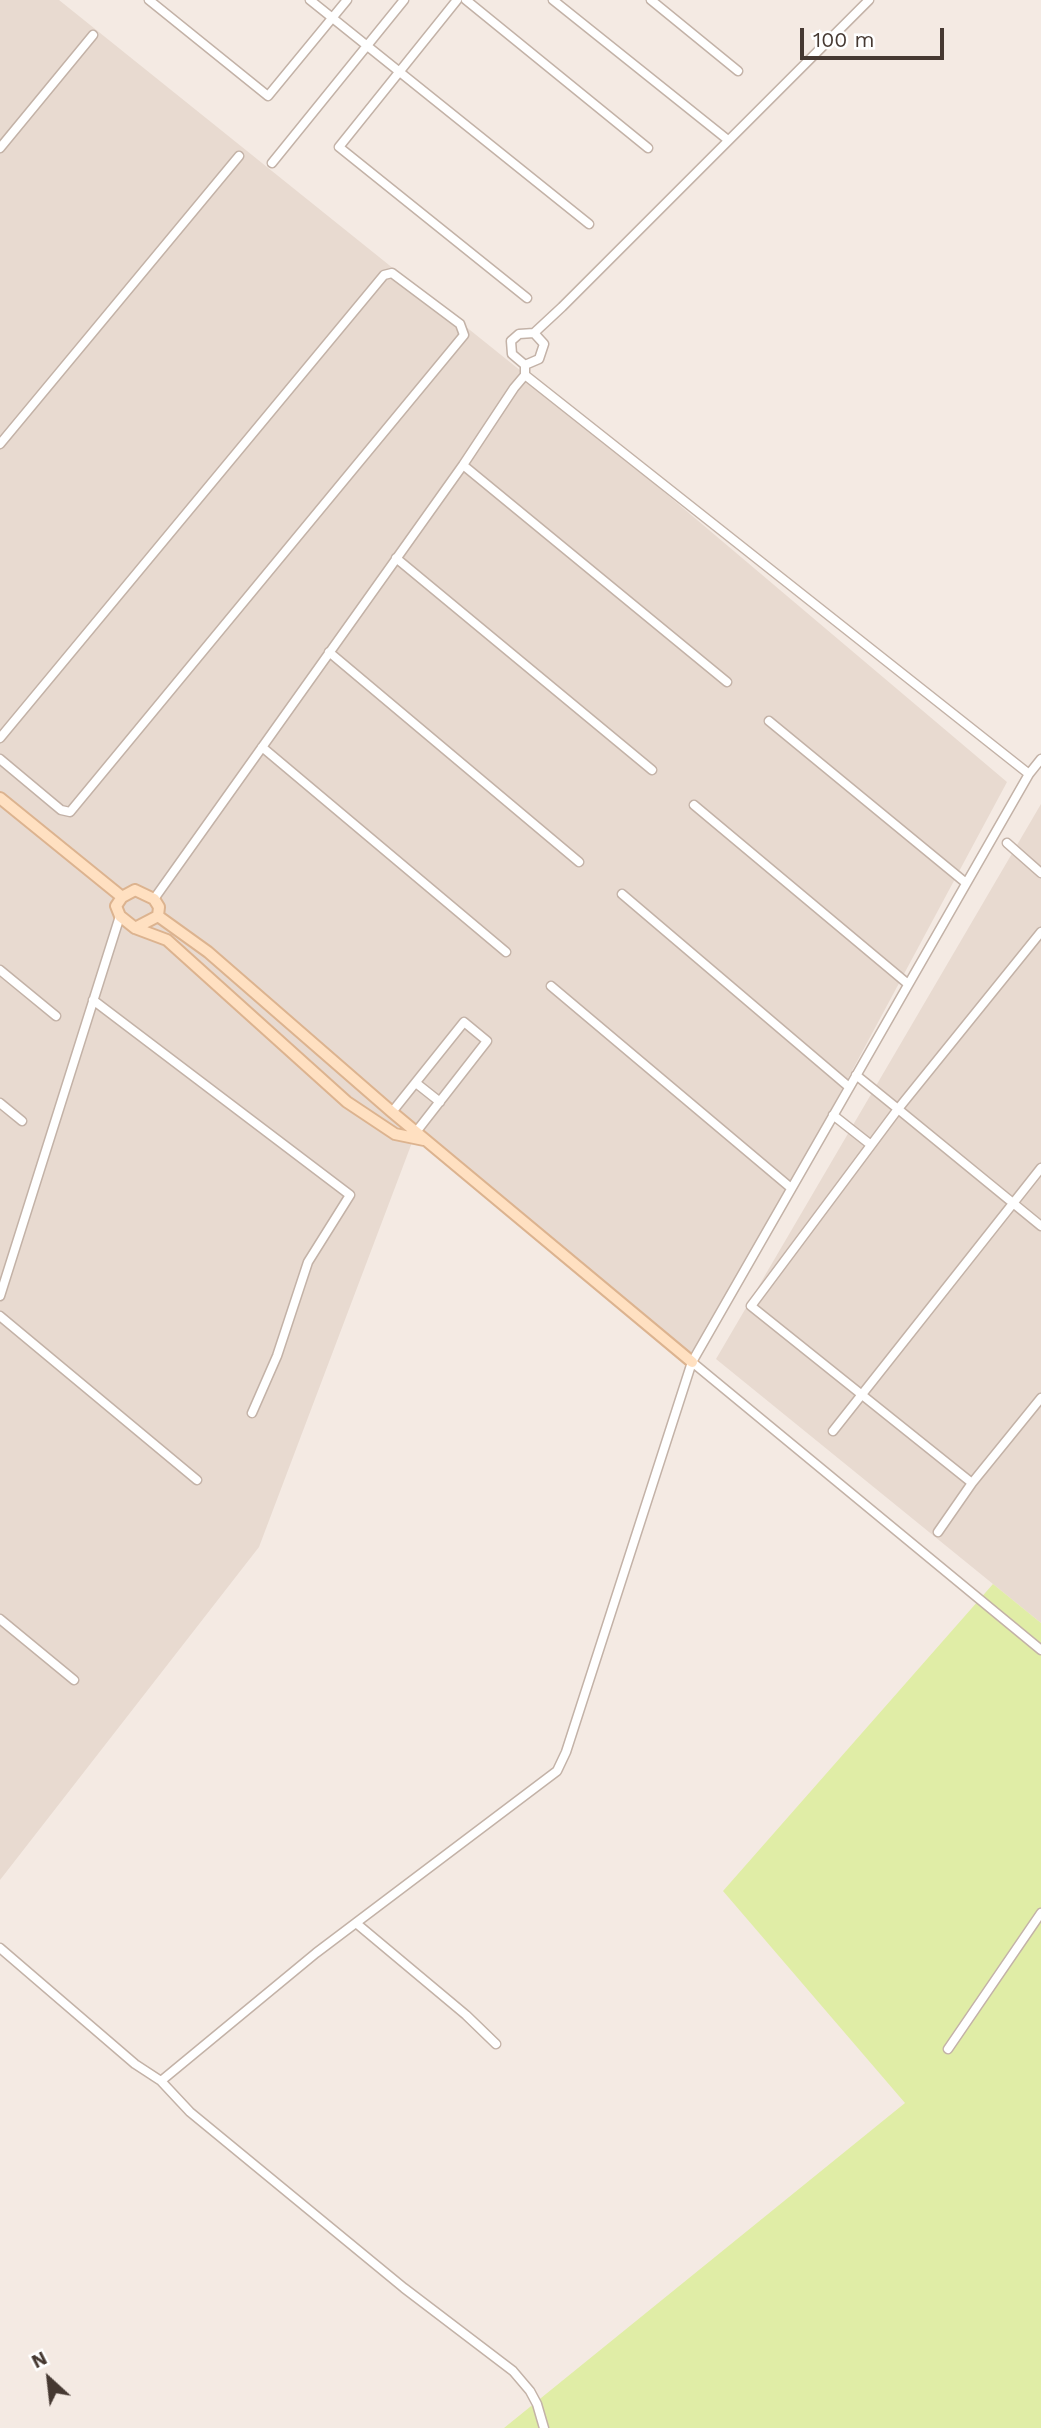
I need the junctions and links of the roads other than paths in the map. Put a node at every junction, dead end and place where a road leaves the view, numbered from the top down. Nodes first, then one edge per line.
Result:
1 (149, 0) edge
2 (310, 0) edge
3 (347, 0) edge
4 (404, 0) edge
5 (457, 0) edge
6 (466, 0) edge
7 (553, 0) edge
8 (651, 0) edge
9 (869, 0) edge
10 (332, 18) junction
11 (93, 35) dead end
12 (367, 46) junction
13 (738, 71) dead end
14 (399, 72) junction
15 (728, 140) junction
16 (0, 148) edge
17 (648, 148) dead end
18 (239, 156) dead end
19 (272, 163) dead end
20 (589, 224) dead end
21 (527, 298) dead end
22 (534, 332) junction
23 (525, 370) junction
24 (0, 444) edge
25 (463, 465) junction
26 (396, 558) junction
27 (329, 652) junction
28 (727, 682) dead end
29 (769, 721) dead end
30 (0, 738) edge
31 (262, 747) junction
32 (0, 759) edge
33 (1041, 759) edge
34 (652, 771) dead end
35 (1029, 774) junction
36 (0, 798) edge
37 (694, 806) dead end
38 (1007, 843) dead end
39 (579, 862) dead end
40 (1041, 873) edge
41 (966, 883) junction
42 (622, 894) dead end
43 (122, 897) junction
44 (154, 899) junction
45 (120, 916) junction
46 (158, 916) junction
47 (135, 928) junction
48 (1041, 932) edge
49 (506, 952) dead end
50 (0, 970) edge
51 (908, 984) junction
52 (551, 986) dead end
53 (93, 1000) junction
54 (56, 1016) dead end
55 (856, 1075) junction
56 (416, 1083) junction
57 (849, 1087) junction
58 (440, 1102) junction
59 (0, 1103) edge
60 (898, 1109) junction
61 (392, 1112) junction
62 (833, 1115) junction
63 (22, 1121) dead end
64 (416, 1132) junction
65 (426, 1141) junction
66 (871, 1145) junction
67 (1041, 1168) edge
68 (791, 1188) junction
69 (1013, 1203) junction
70 (1041, 1226) edge
71 (0, 1296) edge
72 (0, 1316) edge
73 (692, 1362) junction
74 (862, 1395) junction
75 (1041, 1398) edge
76 (252, 1413) dead end
77 (833, 1431) dead end
78 (197, 1480) dead end
79 (972, 1483) junction
80 (939, 1532) dead end
81 (0, 1619) edge
82 (1041, 1650) edge
83 (74, 1680) dead end
84 (1041, 1913) edge
85 (355, 1923) junction
86 (0, 1948) edge
87 (496, 2045) dead end
88 (948, 2049) dead end
89 (160, 2081) junction
90 (544, 2428) edge

1 - 10 street
2 - 10 street
3 - 10 street
4 - 12 street
5 - 14 street
6 - 17 street
7 - 15 street
8 - 13 street
9 - 15 street
10 - 12 street
11 - 16 street
12 - 14 street
12 - 19 street
14 - 20 street
14 - 21 street
15 - 22 street
18 - 24 street
22 - 23 street
22 - 23 street
23 - 25 street
23 - 35 street
25 - 26 street
25 - 28 street
26 - 27 street
26 - 34 street
27 - 31 street
27 - 39 street
29 - 41 street
30 - 32 street
31 - 44 street
31 - 49 street
33 - 35 street
35 - 41 street
36 - 43 street
37 - 51 street
38 - 40 street
41 - 51 street
42 - 57 street
43 - 44 street
43 - 45 street
44 - 46 street
45 - 47 street
45 - 53 street
46 - 47 street
46 - 61 street
47 - 65 street
48 - 60 street
50 - 54 street
51 - 55 street
52 - 68 street
53 - 71 street
53 - 76 street
55 - 57 street
55 - 60 street
56 - 58 street
56 - 58 street
56 - 61 street
57 - 62 street
58 - 64 street
59 - 63 street
60 - 66 street
60 - 69 street
61 - 64 street
62 - 66 street
62 - 68 street
64 - 65 street
65 - 73 street
66 - 74 street
67 - 69 street
68 - 73 street
69 - 70 street
69 - 74 street
72 - 78 street
73 - 82 street
73 - 85 street
74 - 77 street
74 - 79 street
75 - 79 street
79 - 80 street
81 - 83 street
84 - 88 street
85 - 87 street
85 - 89 street
86 - 89 street
89 - 90 street

